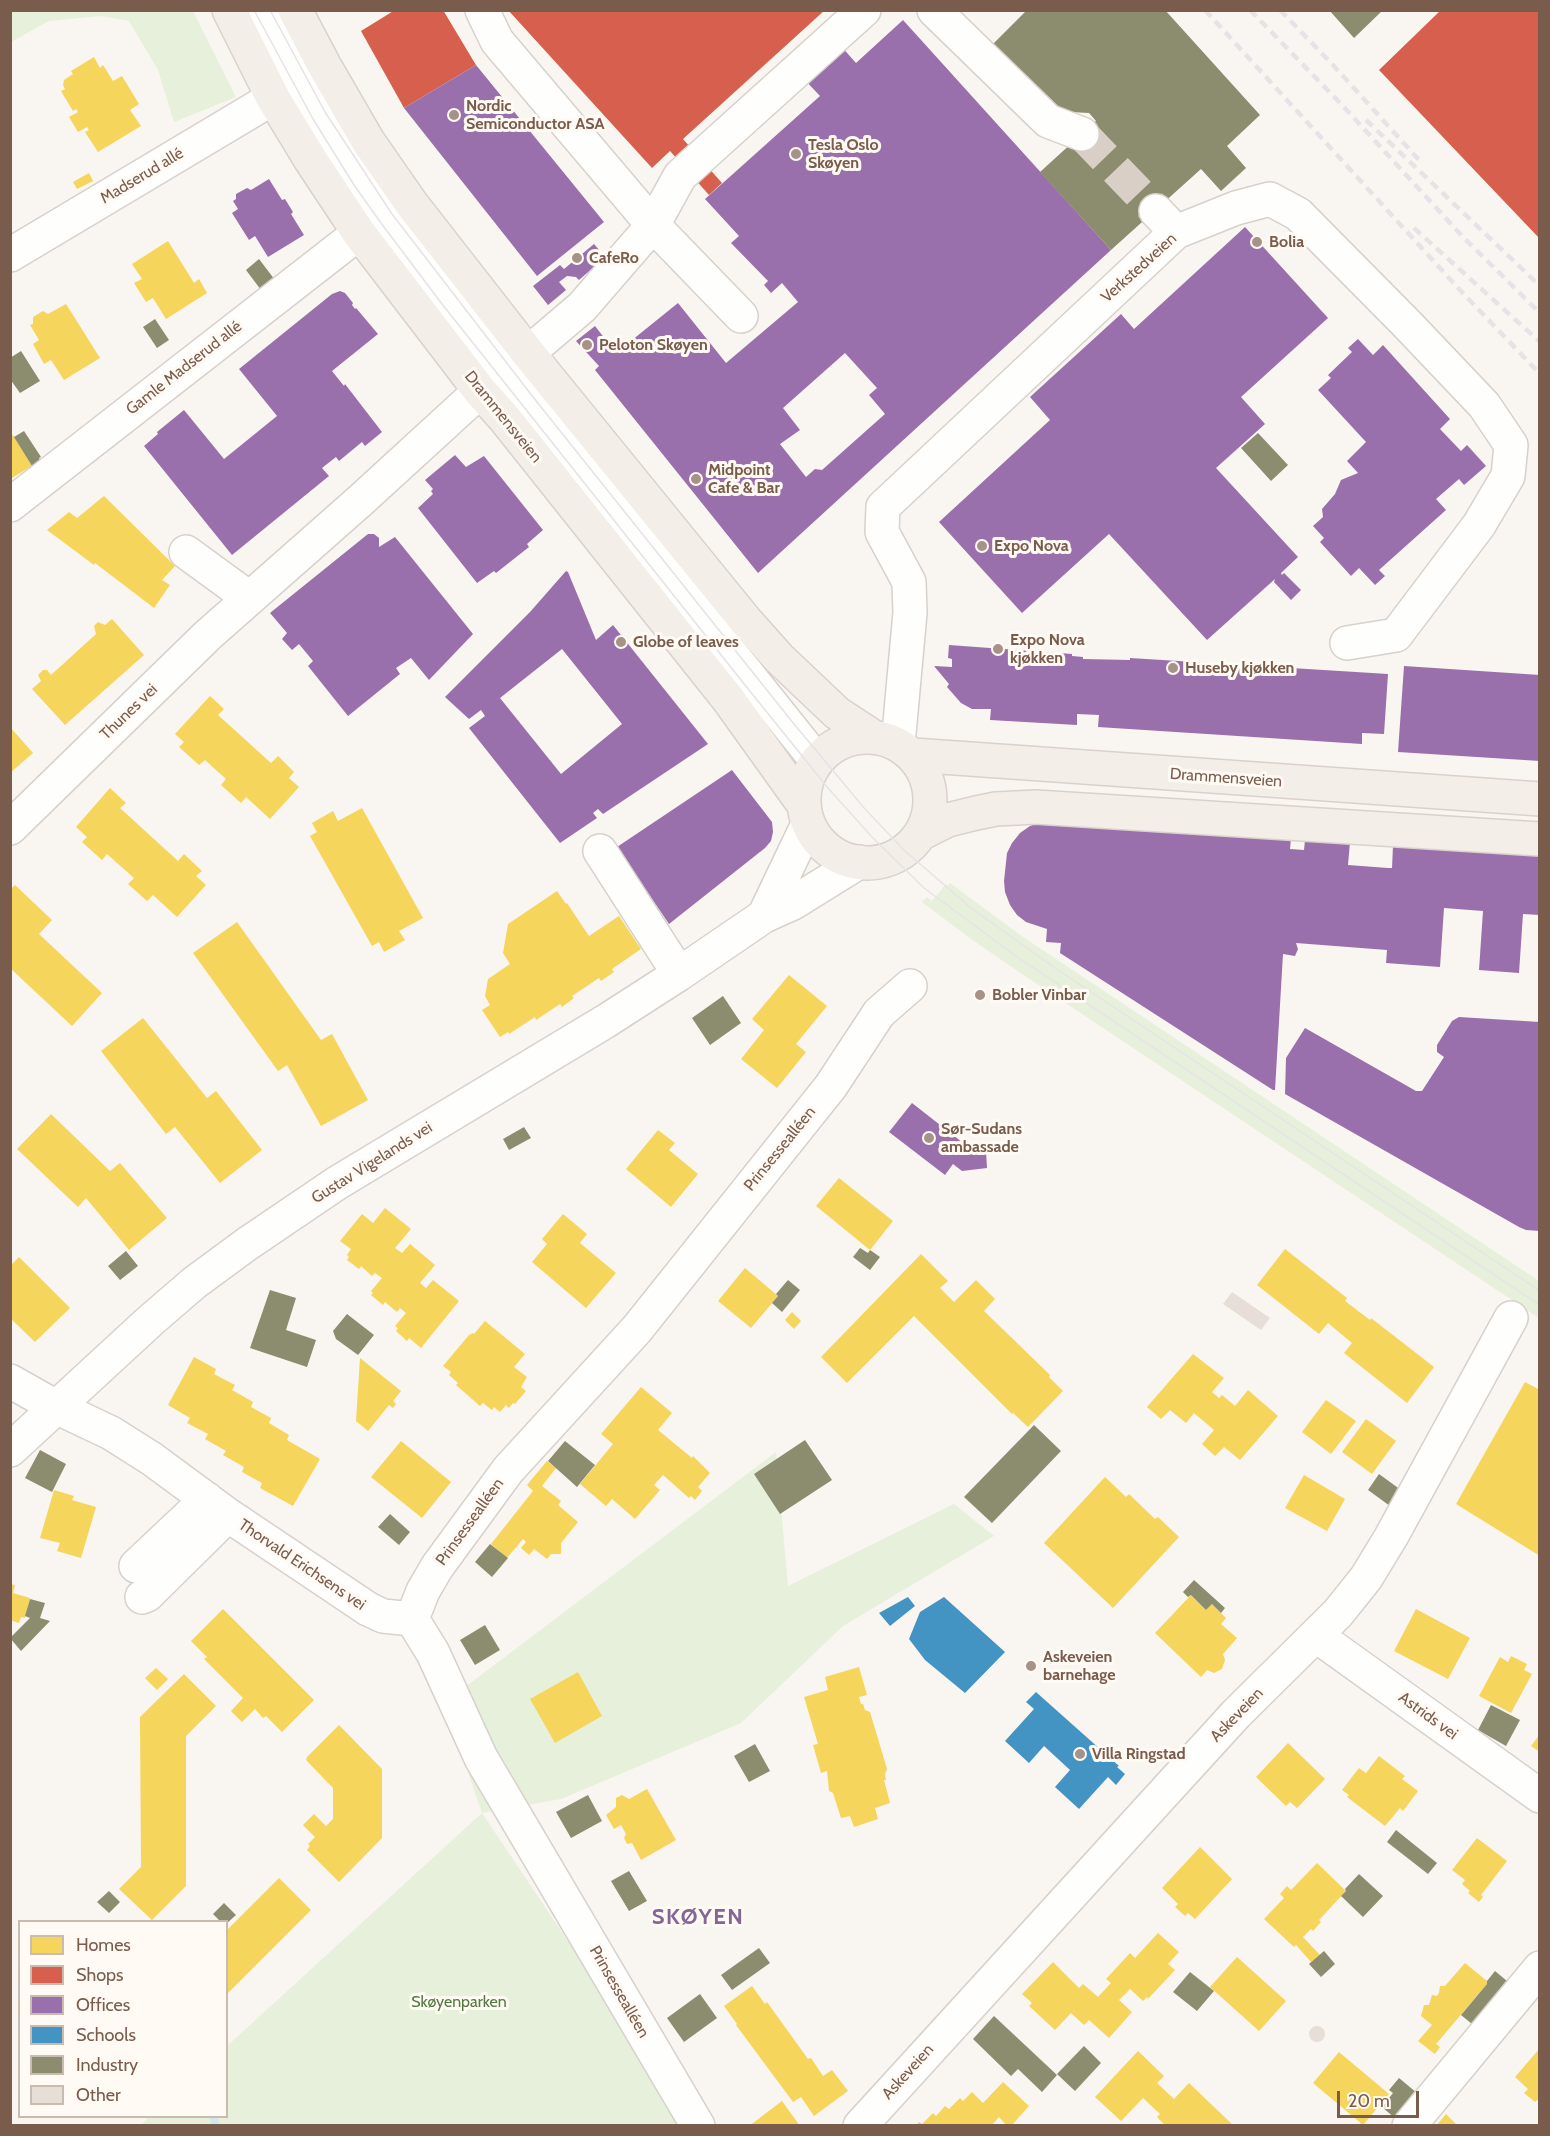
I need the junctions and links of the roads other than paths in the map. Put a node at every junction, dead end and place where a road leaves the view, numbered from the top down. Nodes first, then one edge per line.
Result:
1 (229, 10) edge
2 (262, 10) edge
3 (295, 10) edge
4 (482, 10) edge
5 (864, 10) edge
6 (934, 10) edge
7 (273, 98) junction
8 (1082, 134) tunnel mouth
9 (653, 225) junction
10 (359, 233) junction
11 (10, 255) edge
12 (741, 316) dead end
13 (528, 353) junction
14 (480, 391) junction
15 (10, 505) edge
16 (186, 552) dead end
17 (249, 598) junction
18 (1347, 643) dead end
19 (894, 745) junction
20 (817, 761) junction
21 (1539, 799) edge
22 (806, 814) junction
23 (10, 828) edge
24 (922, 832) junction
25 (1539, 839) edge
26 (600, 851) dead end
27 (859, 862) junction
28 (764, 916) junction
29 (680, 974) junction
30 (910, 986) dead end
31 (1511, 1318) dead end
32 (10, 1381) edge
33 (56, 1407) junction
34 (10, 1450) edge
35 (217, 1507) junction
36 (139, 1581) dead end
37 (412, 1619) junction
38 (1317, 1636) junction
39 (1539, 1796) edge
40 (1539, 1968) edge
41 (698, 2126) edge
42 (860, 2126) edge
43 (1410, 2126) edge

1 - 7 main road, Drammensveien
2 - 20 street
3 - 13 main road, Drammensveien
4 - 9 street
5 - 9 street
6 - 8 street
7 - 10 main road, Drammensveien
7 - 11 street, Madserud allé
9 - 12 street
9 - 13 street
10 - 14 main road, Drammensveien
10 - 15 street, Gamle Madserud allé
13 - 19 main road, Drammensveien
14 - 17 street, Thunes vei
14 - 22 main road, Drammensveien
16 - 17 street
17 - 23 street, Thunes vei
18 - 19 street, Verkstedveien
19 - 20 main road
19 - 21 main road, Drammensveien
19 - 24 main road
20 - 22 main road
22 - 27 main road
22 - 28 street, Gustav Vigelands vei
24 - 25 main road
24 - 27 main road
26 - 29 street
27 - 28 street, Gustav Vigelands vei
28 - 29 street, Gustav Vigelands vei
29 - 33 street, Gustav Vigelands vei
30 - 37 street, Prinsessealléen
31 - 38 street, Askeveien
32 - 33 street, Thorvald Erichsens vei
33 - 34 street, Gustav Vigelands vei
33 - 35 street, Thorvald Erichsens vei
35 - 36 street, Thorvald Erichsens vei
35 - 37 street, Thorvald Erichsens vei
37 - 41 street, Prinsessealléen
38 - 39 street, Astrids vei
38 - 42 street, Askeveien
40 - 43 street

